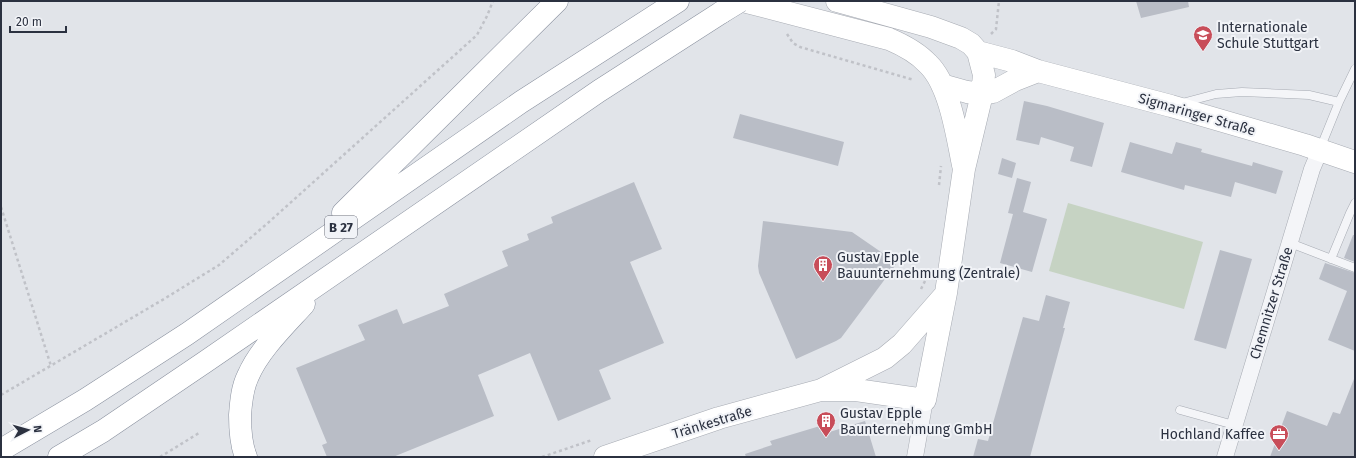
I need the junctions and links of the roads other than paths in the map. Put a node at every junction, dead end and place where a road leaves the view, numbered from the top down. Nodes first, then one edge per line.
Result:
1 (678, 1) edge
2 (837, 1) edge
3 (554, 2) edge
4 (735, 5) edge
5 (978, 52) junction
6 (1038, 71) junction
7 (1354, 74) edge
8 (942, 85) junction
9 (982, 94) junction
10 (1339, 102) junction
11 (1171, 106) junction
12 (1320, 150) junction
13 (1355, 162) edge
14 (964, 168) junction
15 (1355, 203) edge
16 (1290, 243) junction
17 (302, 254) junction
18 (1331, 259) junction
19 (1355, 268) edge
20 (321, 283) junction
21 (946, 293) junction
22 (820, 390) junction
23 (925, 400) junction
24 (1180, 410) dead end
25 (1234, 425) junction
26 (601, 448) edge
27 (1, 450) edge
28 (59, 457) edge
29 (246, 457) edge
30 (915, 457) edge
31 (1225, 457) edge

1 - 17 main road, B 27
2 - 5 main road, Sigmaringer Straße
3 - 17 main road
4 - 8 main road
4 - 20 main road, B 27
5 - 6 main road, Sigmaringer Straße
5 - 9 main road
6 - 9 main road
6 - 11 main road, Sigmaringer Straße
7 - 10 lane
8 - 9 main road
8 - 14 main road
9 - 14 main road
10 - 11 lane
10 - 12 lane
11 - 12 main road, Sigmaringer Straße
12 - 13 main road, Sigmaringer Straße
12 - 16 street, Chemnitzer Straße
14 - 21 main road
15 - 18 lane
16 - 18 lane
16 - 25 street, Chemnitzer Straße
17 - 27 main road, B 27
18 - 19 lane
20 - 28 main road, B 27
20 - 29 main road
21 - 22 main road, Tränkestraße
21 - 23 main road
22 - 23 main road, Tränkestraße
22 - 26 main road, Tränkestraße
23 - 30 street
24 - 25 lane
25 - 31 street, Chemnitzer Straße

